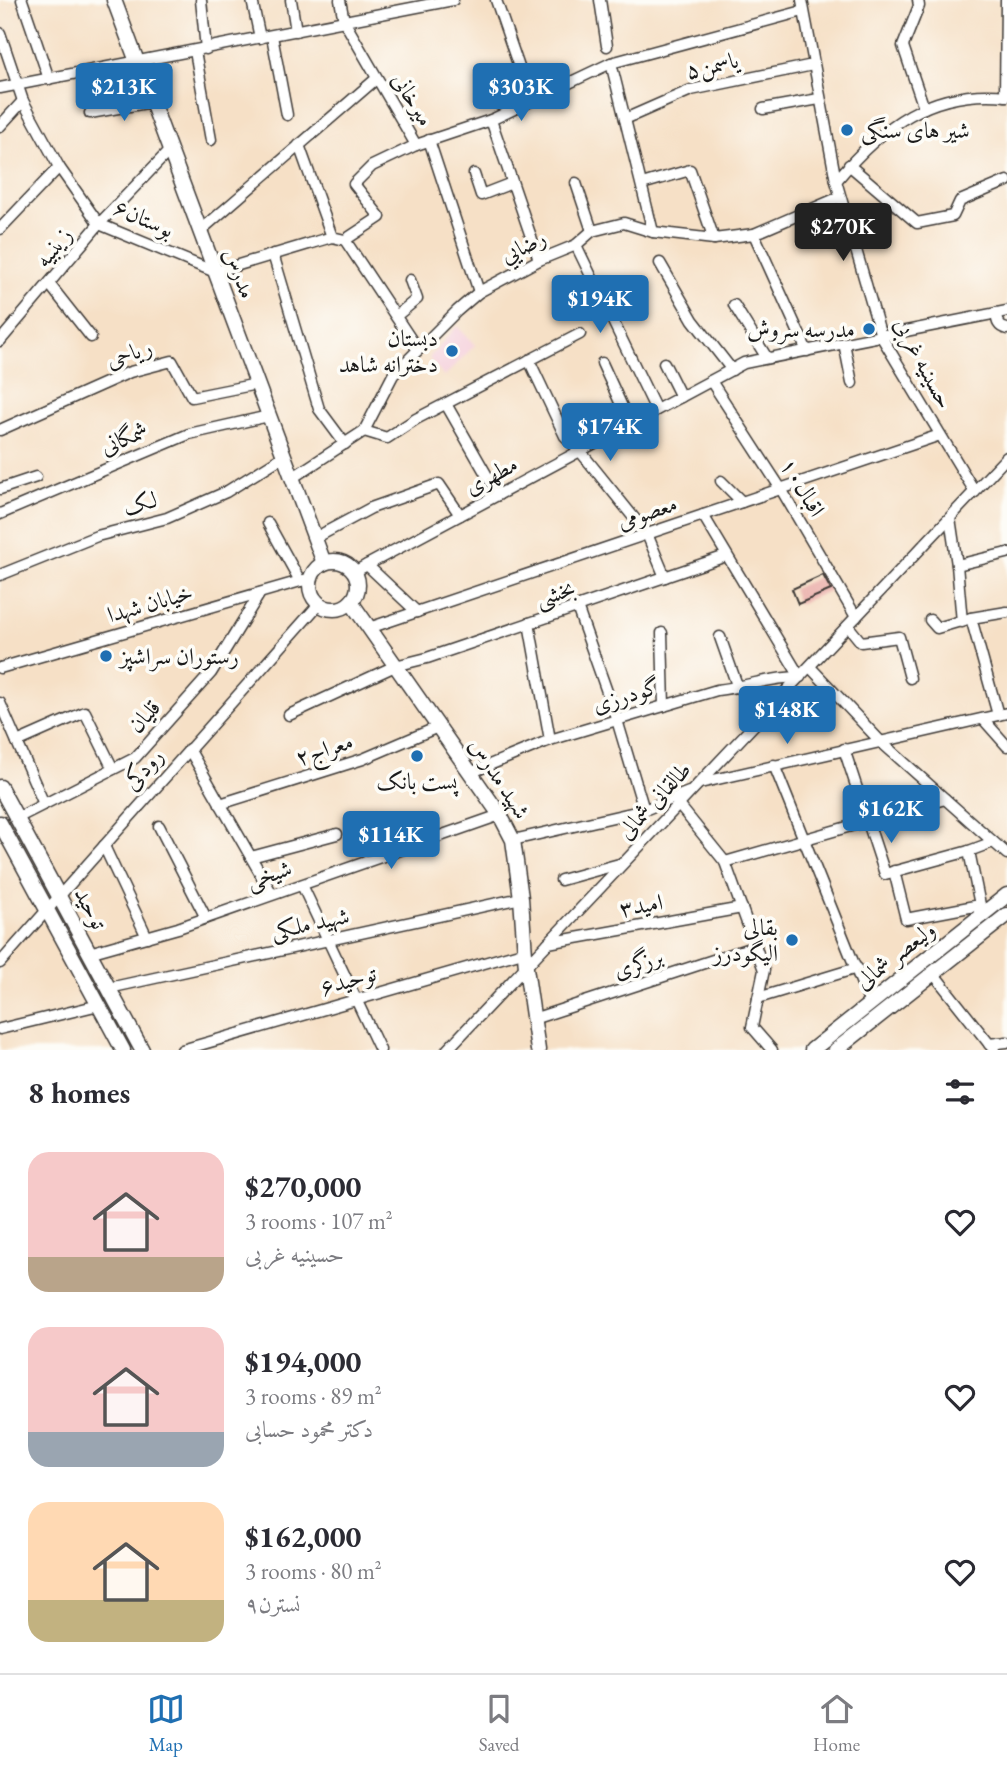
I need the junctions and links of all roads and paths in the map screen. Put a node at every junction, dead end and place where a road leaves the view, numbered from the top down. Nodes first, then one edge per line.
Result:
1 (22, 0) edge
2 (114, 0) edge
3 (201, 0) edge
4 (252, 0) edge
5 (291, 0) edge
6 (340, 0) edge
7 (453, 0) edge
8 (496, 0) edge
9 (600, 0) edge
10 (918, 0) edge
11 (1006, 0) edge
12 (406, 4) edge
13 (803, 5) edge
14 (344, 21) junction
15 (296, 31) junction
16 (0, 33) edge
17 (266, 37) junction
18 (607, 46) dead end
19 (200, 50) junction
20 (137, 62) junction
21 (611, 63) junction
22 (813, 65) junction
23 (522, 76) dead end
24 (49, 79) junction
25 (376, 79) junction
26 (17, 85) junction
27 (0, 88) edge
28 (1006, 96) edge
29 (820, 99) junction
30 (23, 101) junction
31 (152, 102) junction
32 (924, 108) junction
33 (763, 109) dead end
34 (90, 113) dead end
35 (287, 115) dead end
36 (625, 119) junction
37 (491, 120) junction
38 (0, 126) edge
39 (211, 139) dead end
40 (429, 140) junction
41 (299, 145) junction
42 (416, 145) junction
43 (170, 150) junction
44 (849, 165) junction
45 (58, 167) junction
46 (474, 174) dead end
47 (836, 181) junction
48 (1007, 181) edge
49 (512, 183) junction
50 (576, 183) dead end
51 (642, 184) junction
52 (840, 197) junction
53 (99, 224) junction
54 (0, 229) edge
55 (200, 231) junction
56 (592, 231) junction
57 (653, 232) junction
58 (754, 234) junction
59 (332, 237) junction
60 (714, 239) junction
61 (345, 240) junction
62 (576, 245) junction
63 (274, 254) junction
64 (539, 260) junction
65 (660, 263) dead end
66 (215, 272) junction
67 (410, 280) dead end
68 (50, 285) junction
69 (479, 292) junction
70 (734, 305) dead end
71 (1001, 312) edge
72 (396, 316) junction
73 (1007, 329) edge
74 (580, 334) dead end
75 (881, 336) junction
76 (91, 337) dead end
77 (0, 341) edge
78 (844, 343) junction
79 (418, 350) junction
80 (807, 351) junction
81 (767, 358) junction
82 (529, 360) junction
83 (602, 363) dead end
84 (664, 363) dead end
85 (732, 370) junction
86 (711, 381) junction
87 (852, 383) dead end
88 (257, 384) junction
89 (681, 397) junction
90 (446, 404) junction
91 (656, 410) junction
92 (269, 416) junction
93 (630, 424) junction
94 (0, 430) edge
95 (364, 431) junction
96 (940, 435) junction
97 (345, 444) junction
98 (580, 451) junction
99 (284, 456) junction
100 (1007, 457) edge
101 (1002, 467) edge
102 (36, 477) dead end
103 (292, 478) junction
104 (721, 481) dead end
105 (0, 489) edge
106 (781, 489) junction
107 (975, 492) junction
108 (498, 495) junction
109 (742, 502) junction
110 (0, 514) edge
111 (460, 515) junction
112 (703, 515) junction
113 (950, 518) junction
114 (268, 523) dead end
115 (647, 534) junction
116 (315, 538) junction
117 (1007, 553) edge
118 (726, 556) junction
119 (324, 563) junction
120 (957, 565) junction
121 (361, 568) junction
122 (0, 575) edge
123 (665, 577) junction
124 (305, 580) junction
125 (260, 593) junction
126 (351, 602) junction
127 (319, 604) junction
128 (577, 607) junction
129 (417, 612) junction
130 (1007, 612) edge
131 (856, 618) junction
132 (930, 620) dead end
133 (967, 620) junction
134 (529, 623) junction
135 (848, 626) junction
136 (369, 628) junction
137 (662, 633) dead end
138 (720, 637) dead end
139 (395, 666) junction
140 (810, 667) junction
141 (0, 668) edge
142 (800, 677) junction
143 (910, 678) dead end
144 (738, 688) junction
145 (0, 702) edge
146 (664, 706) junction
147 (1002, 714) edge
148 (289, 715) dead end
149 (983, 719) junction
150 (617, 720) junction
151 (438, 726) junction
152 (550, 740) junction
153 (17, 742) junction
154 (881, 742) junction
155 (1007, 746) edge
156 (189, 749) junction
157 (844, 749) junction
158 (774, 765) junction
159 (113, 769) junction
160 (470, 773) junction
161 (697, 786) junction
162 (0, 787) edge
163 (945, 799) junction
164 (44, 804) junction
165 (220, 804) junction
166 (679, 805) junction
167 (644, 810) junction
168 (500, 816) junction
169 (17, 818) junction
170 (867, 822) junction
171 (0, 824) edge
172 (159, 826) dead end
173 (337, 834) dead end
174 (513, 840) junction
175 (802, 840) junction
176 (993, 842) junction
177 (104, 846) junction
178 (969, 851) junction
179 (1007, 854) edge
180 (251, 857) junction
181 (725, 862) junction
182 (624, 863) junction
183 (894, 871) junction
184 (561, 880) dead end
185 (302, 885) junction
186 (272, 894) junction
187 (1007, 895) edge
188 (59, 896) junction
189 (521, 898) junction
190 (742, 908) junction
191 (47, 910) junction
192 (979, 911) junction
193 (1007, 915) edge
194 (206, 918) junction
195 (147, 937) junction
196 (328, 941) junction
197 (548, 943) junction
198 (756, 946) junction
199 (526, 951) junction
200 (89, 953) junction
201 (0, 963) edge
202 (526, 968) junction
203 (857, 968) junction
204 (933, 973) junction
205 (108, 988) junction
206 (758, 998) junction
207 (356, 999) junction
208 (870, 1004) junction
209 (99, 1005) junction
210 (533, 1019) junction
211 (0, 1029) edge
212 (1007, 1042) edge
213 (991, 1047) edge
214 (123, 1050) edge
215 (142, 1050) edge
216 (182, 1050) edge
217 (380, 1050) edge
218 (447, 1050) edge
219 (538, 1050) edge
220 (772, 1050) edge
221 (812, 1050) edge
222 (836, 1050) edge

1 - 24 street
2 - 20 main road, مدرس
3 - 19 street
4 - 17 street
5 - 15 street
6 - 14 street, میرخانی
7 - 12 street
8 - 23 street
9 - 18 street
10 - 32 street
11 - 28 street
12 - 14 street
13 - 21 street
13 - 22 street, حسینیه غربی
14 - 15 street
14 - 25 street, میرخانی
15 - 17 street
16 - 26 street, بوستان۶
17 - 19 street
17 - 35 street
19 - 20 street
19 - 39 street
20 - 24 street
20 - 31 main road, مدرس
21 - 36 street
21 - 37 street
22 - 29 street, حسینیه غربی
22 - 36 street, یاسمن۵
24 - 26 street
25 - 41 street
25 - 42 street, میرخانی
26 - 27 street
26 - 30 street, بوستان۶
28 - 32 street
29 - 33 street
29 - 47 street, حسینیه غربی
30 - 38 street
30 - 45 street, بوستان۶
31 - 34 street
31 - 43 main road, مدرس
32 - 44 street
36 - 51 street
37 - 40 street
37 - 49 street
40 - 42 street
40 - 69 street
41 - 55 street
41 - 59 street
42 - 61 street, میرخانی
43 - 53 street, زینبیه
43 - 55 main road, مدرس
44 - 47 street
44 - 48 street
45 - 53 street, بوستان۶
45 - 54 street
46 - 49 street
47 - 52 street, حسینیه غربی
49 - 64 street
50 - 56 street
51 - 57 street
51 - 60 street
52 - 58 street, رضایي
52 - 75 street, حسینیه غربی
53 - 66 street, بوستان۶
53 - 68 street, زینبیه
55 - 66 main road, مدرس
56 - 57 street, رضایي
56 - 62 street, رضایي
57 - 60 street, رضایي
58 - 60 street, رضایي
58 - 80 street
59 - 61 street
59 - 63 street
61 - 72 street
62 - 64 street, رضایي
62 - 91 street
63 - 66 street
63 - 97 street
64 - 69 street, رضایي
65 - 85 street
66 - 88 main road, مدرس
67 - 72 street
68 - 76 street
68 - 77 street, زینبیه
69 - 79 street, رضایي
70 - 81 street
71 - 73 street
71 - 75 street, مطهری
72 - 79 street
74 - 82 street
75 - 78 street, مطهری
75 - 96 street, حسینیه غربی
78 - 80 street, مطهری
78 - 87 street
79 - 95 street, رضایي
80 - 81 street, مطهری
81 - 85 street, مطهری
82 - 90 street
82 - 98 street
83 - 93 street
84 - 89 street
85 - 86 street, مطهری
86 - 89 street, مطهری
86 - 106 street, اقبال۱۰
88 - 92 main road, مدرس
88 - 94 street, ریاحی
89 - 91 street, مطهری
90 - 95 street
90 - 108 street
91 - 93 street, مطهری
92 - 99 main road, مدرس
92 - 110 street, شمگانی
93 - 98 street, مطهری
95 - 97 street, رضایي
96 - 106 street, معصومی
96 - 107 street, حسینیه غربی
97 - 103 street, رضایي
98 - 108 street, مطهری
98 - 115 street
99 - 103 main road, مدرس
99 - 122 street, لک
100 - 101 street, طالقانی شمالی
101 - 107 street, طالقانی شمالی
102 - 105 street
103 - 116 main road, مدرس
104 - 109 street
106 - 109 street, معصومی
106 - 131 street, اقبال۱۰
107 - 113 street, طالقانی شمالی
108 - 111 street, مطهری
109 - 112 street, معصومی
111 - 116 street
111 - 121 street, مطهری
112 - 115 street, معصومی
112 - 118 street
113 - 120 street
113 - 131 street, طالقانی شمالی
114 - 124 street
115 - 123 street
115 - 129 street, معصومی
116 - 119 main road, مدرس
117 - 120 street
118 - 123 street, بخشی
118 - 142 street
119 - 121 main road
119 - 124 main road
120 - 133 street
121 - 126 main road
121 - 129 street
123 - 128 street, بخشی
124 - 125 street, خیابان شهدا
124 - 127 main road
125 - 141 street, خیابان شهدا
125 - 159 street, قلیان
126 - 127 main road
126 - 136 main road, شهید مدرس
127 - 156 street, رودکی
128 - 134 street, بخشی
128 - 150 street
129 - 136 street, معصومی
130 - 133 street
131 - 135 street, طالقانی شمالی
132 - 133 street
133 - 147 street
134 - 139 street, بخشی
134 - 152 street
135 - 140 street, طالقانی شمالی
135 - 143 street
136 - 139 main road, شهید مدرس
137 - 146 street
138 - 144 street
139 - 148 street, بخشی
139 - 151 main road, شهید مدرس
140 - 142 street, طالقانی شمالی
140 - 154 street
142 - 144 street, گودرزی
142 - 161 street, طالقانی شمالی
144 - 146 street, گودرزی
145 - 153 street
146 - 150 street, گودرزی
147 - 149 street
149 - 154 street
149 - 155 street
150 - 152 street, گودرزی
150 - 167 street
151 - 160 main road, شهید مدرس
151 - 165 street, معراج۲
152 - 160 street, گودرزی
153 - 159 street
153 - 164 street
154 - 157 street
154 - 163 street
156 - 165 street
156 - 177 street, رودکی
157 - 158 street
157 - 170 street
158 - 161 street
158 - 175 street
159 - 164 street, قلیان
160 - 168 main road, شهید مدرس
161 - 166 street, طالقانی شمالی
161 - 167 street
162 - 169 main road, توحید
163 - 170 street
163 - 176 street
164 - 169 street, قلیان
165 - 180 street
166 - 181 street
166 - 182 street, طالقانی شمالی
167 - 174 street
168 - 174 main road, شهید مدرس
168 - 185 street, شیخی
169 - 188 main road, توحید
170 - 175 street
170 - 183 street
171 - 191 main road, توحید
172 - 194 street
173 - 180 street
174 - 189 main road, شهید مدرس
175 - 181 street
175 - 203 street
176 - 178 street
176 - 179 street
177 - 188 street, رودکی
177 - 195 street
178 - 183 street
178 - 192 street
180 - 186 street
181 - 190 street
182 - 184 street
182 - 197 street, طالقانی شمالی
183 - 192 street
185 - 186 street, شیخی
185 - 196 street
186 - 194 street, شیخی
187 - 192 main road, ولیعصر شمالی
188 - 191 street, رودکی
188 - 200 main road, توحید
189 - 196 street, شهید ملکی
189 - 199 main road, شهید مدرس
190 - 197 street, امید۳
190 - 198 street
191 - 201 street, رودکی
191 - 209 main road, توحید
192 - 208 main road, ولیعصر شمالی
193 - 204 main road, ولیعصر شمالی
194 - 195 street, شیخی
195 - 200 street, شیخی
196 - 205 street, شهید ملکی
196 - 207 street
197 - 202 street, طالقانی شمالی
198 - 206 street
198 - 210 street, برزگری
199 - 202 main road, شهید مدرس
199 - 207 street, توحید۶
200 - 205 main road, توحید
202 - 210 main road, شهید مدرس
202 - 218 street, طالقانی شمالی
203 - 206 street
203 - 208 street
204 - 213 street
204 - 222 main road, ولیعصر شمالی
205 - 215 main road, توحید
206 - 220 street
207 - 216 street, توحید۶
207 - 217 street
208 - 221 main road, ولیعصر شمالی
209 - 211 street
209 - 214 main road, توحید
210 - 219 main road, شهید مدرس
212 - 213 street

